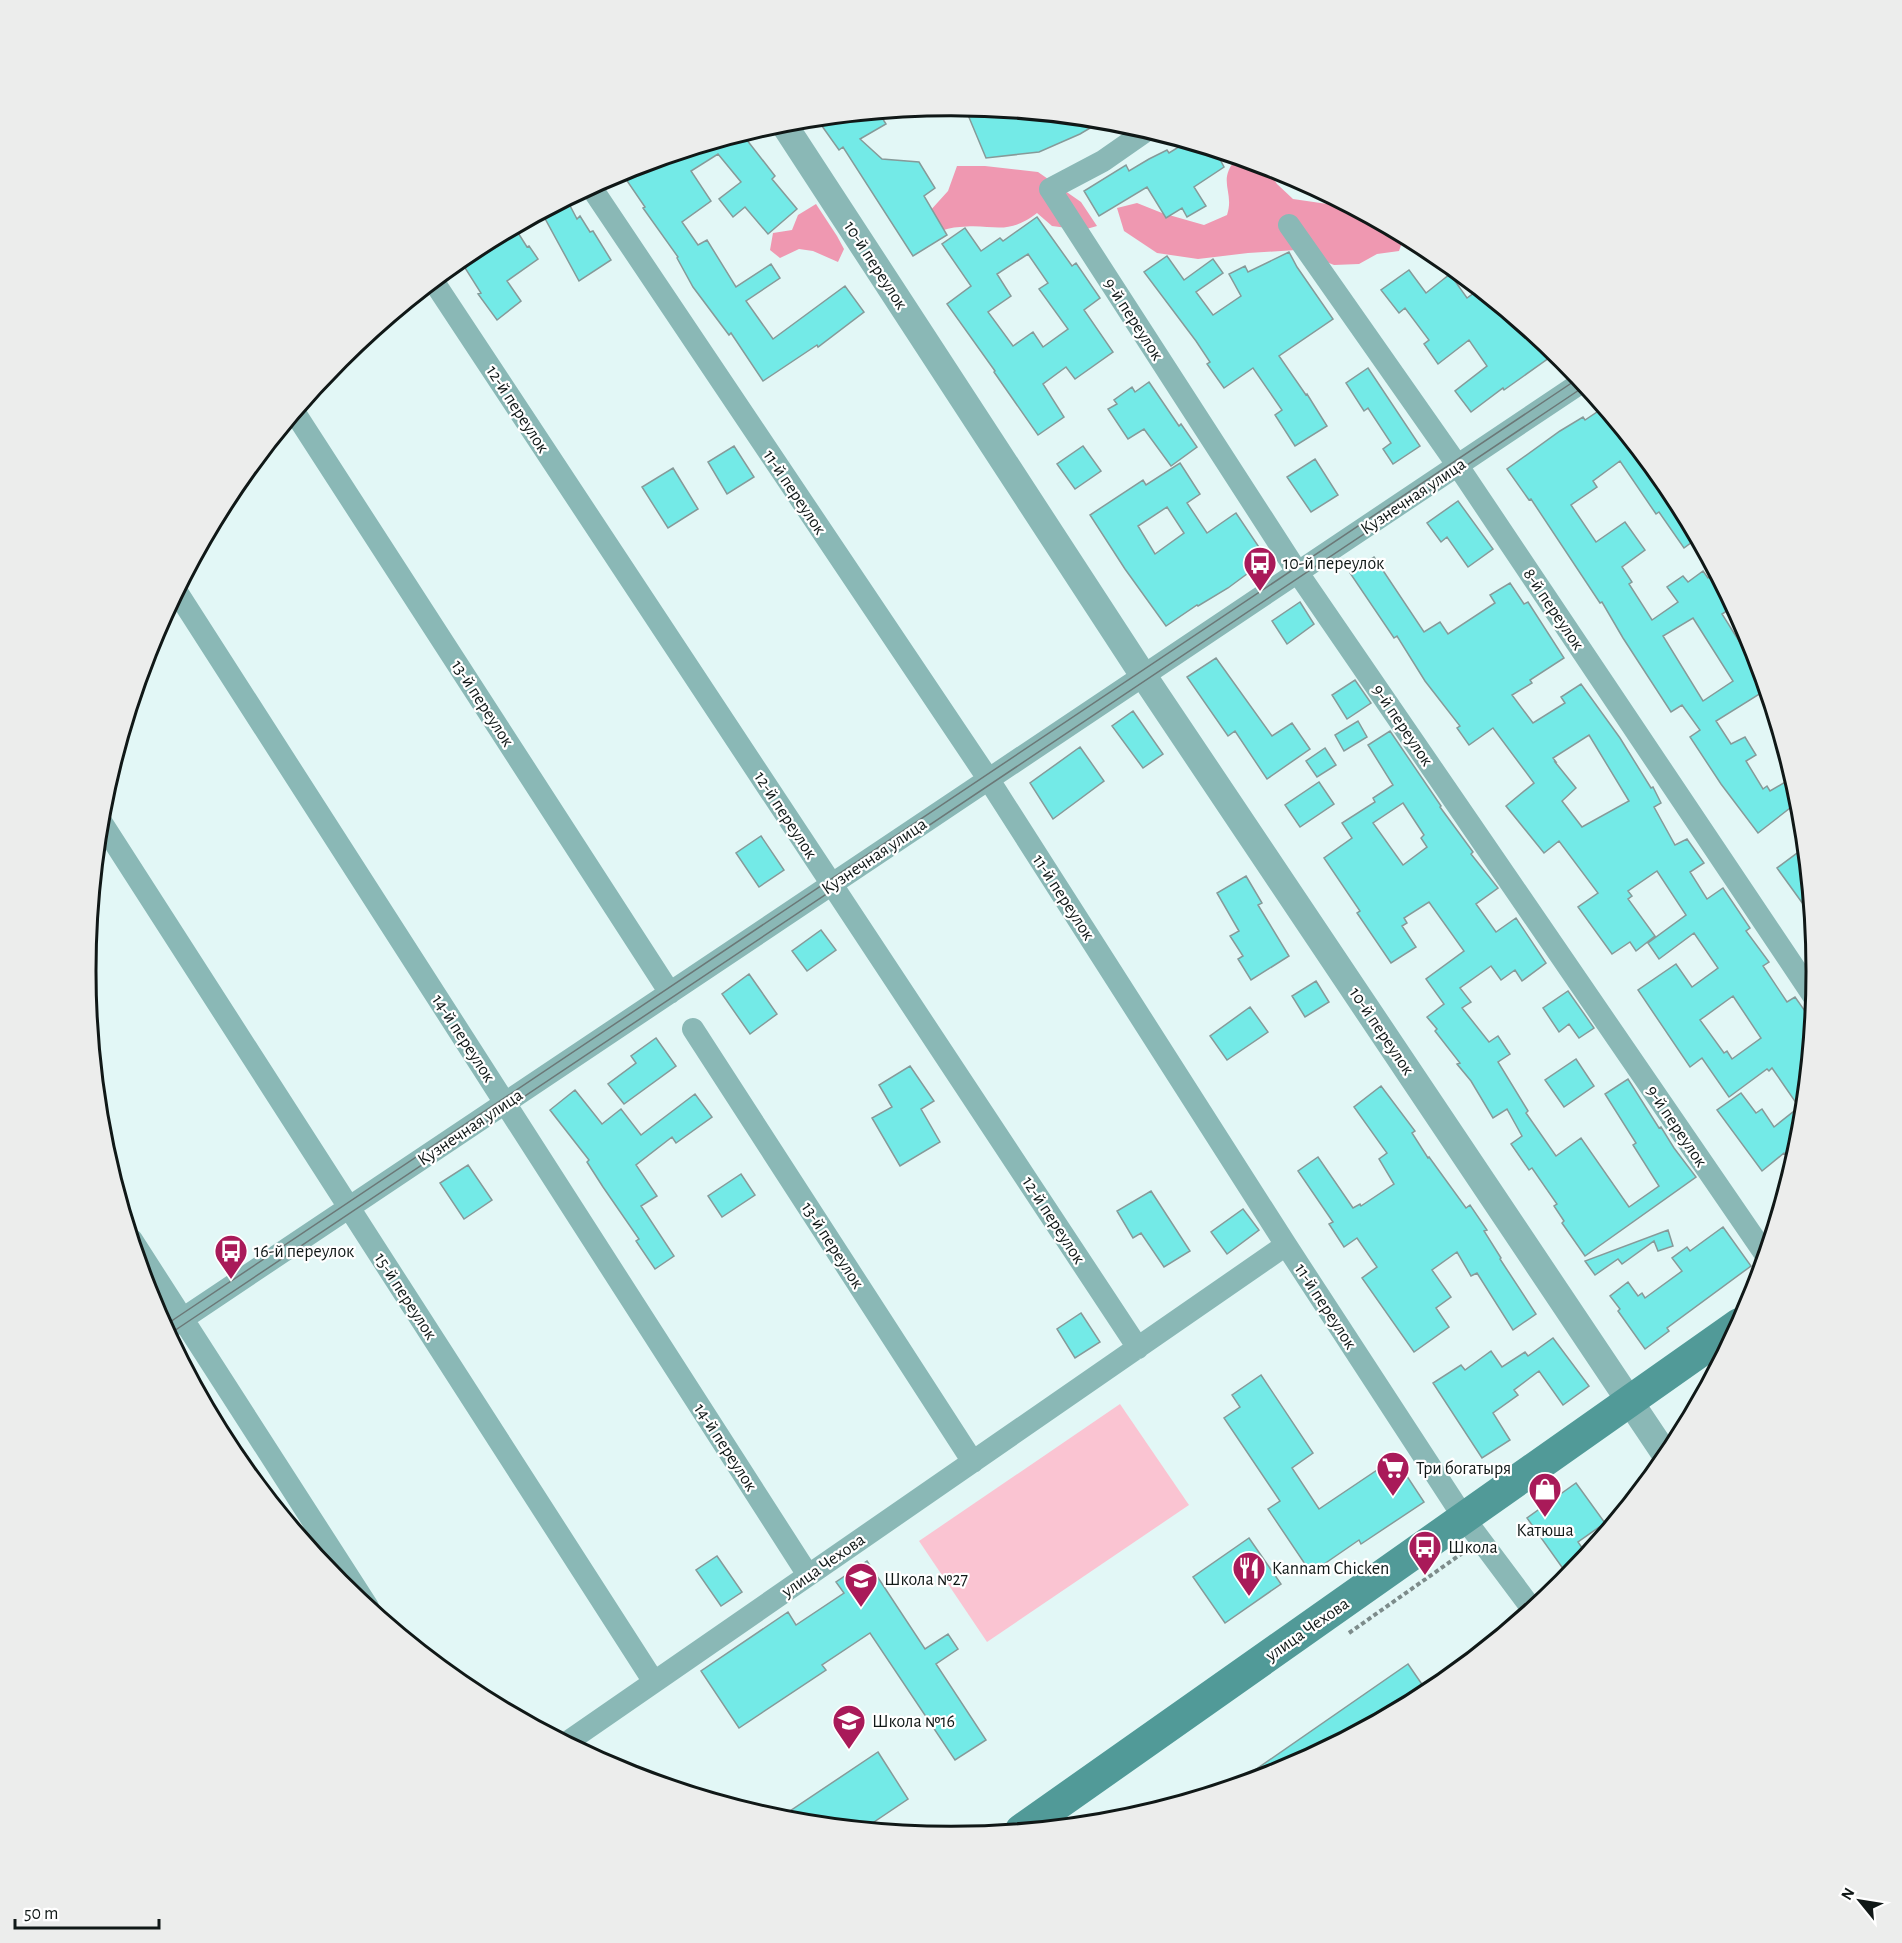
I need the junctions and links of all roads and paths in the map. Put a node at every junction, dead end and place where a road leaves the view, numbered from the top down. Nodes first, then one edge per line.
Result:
1 (789, 132) edge
2 (1137, 137) edge
3 (596, 195) edge
4 (1289, 225) dead end
5 (438, 288) edge
6 (1575, 387) edge
7 (300, 418) edge
8 (1458, 466) junction
9 (1298, 573) junction
10 (182, 598) edge
11 (1144, 676) junction
12 (989, 780) junction
13 (108, 832) edge
14 (832, 884) junction
15 (1806, 984) edge
16 (670, 993) junction
17 (693, 1029) dead end
18 (506, 1103) junction
19 (349, 1207) junction
20 (1286, 1245) junction
21 (1760, 1247) edge
22 (161, 1298) edge
23 (174, 1325) edge
24 (1725, 1333) edge
25 (1138, 1348) junction
26 (1629, 1401) junction
27 (1661, 1448) edge
28 (973, 1462) junction
29 (1464, 1518) junction
30 (808, 1575) junction
31 (348, 1578) edge
32 (1527, 1603) edge
33 (654, 1682) junction
34 (573, 1738) edge
35 (1032, 1822) edge

1 - 11 street, 10-й переулок
2 - 9 street, 9-й переулок
3 - 12 street, 11-й переулок
4 - 8 street, 8-й переулок
5 - 14 street, 12-й переулок
6 - 8 street, Кузнечная улица
7 - 16 street, 13-й переулок
8 - 9 street, Кузнечная улица
8 - 15 street, 8-й переулок
9 - 11 street, Кузнечная улица
9 - 21 street, 9-й переулок
10 - 18 street, 14-й переулок
11 - 12 street, Кузнечная улица
11 - 26 street, 10-й переулок
12 - 14 street, Кузнечная улица
12 - 20 street, 11-й переулок
13 - 19 street, 15-й переулок
14 - 16 street, Кузнечная улица
14 - 25 street, 12-й переулок
16 - 18 street, Кузнечная улица
17 - 28 street, 13-й переулок
18 - 19 street, Кузнечная улица
18 - 30 street, 14-й переулок
19 - 23 street, Кузнечная улица
19 - 33 street, 15-й переулок
20 - 25 street, улица Чехова
20 - 29 street, 11-й переулок
22 - 23 street
23 - 31 street
24 - 26 main road, улица Чехова
25 - 28 street, улица Чехова
26 - 27 street, 10-й переулок
26 - 29 main road, улица Чехова
28 - 30 street, улица Чехова
29 - 32 street, 11-й переулок
29 - 35 main road, улица Чехова
30 - 33 street, улица Чехова
33 - 34 street, улица Чехова

